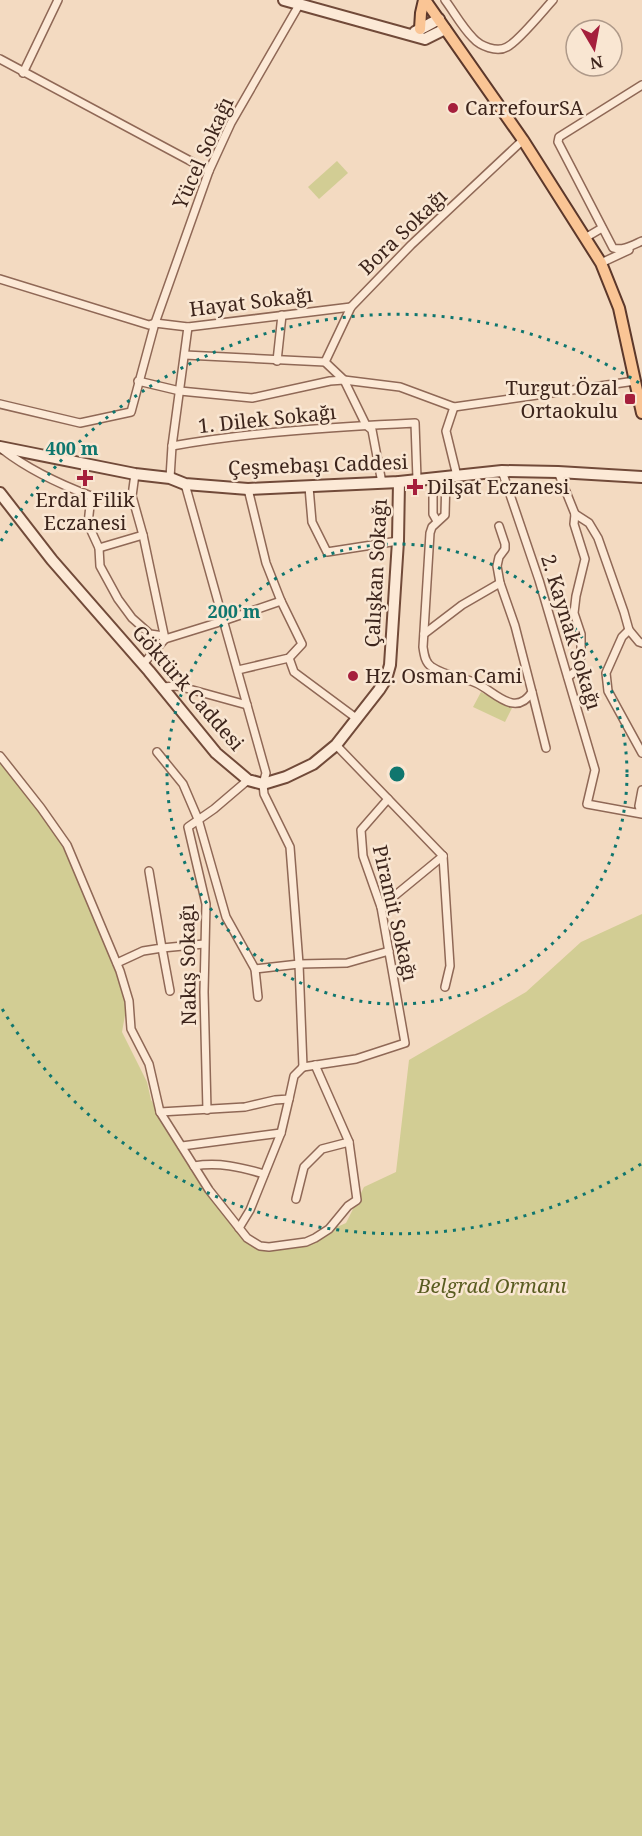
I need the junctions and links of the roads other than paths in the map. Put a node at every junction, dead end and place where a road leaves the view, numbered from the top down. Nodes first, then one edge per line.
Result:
1 (58, 0) edge
2 (284, 0) edge
3 (424, 0) edge
4 (445, 0) edge
5 (553, 0) edge
6 (299, 5) junction
7 (442, 24) junction
8 (416, 32) junction
9 (0, 59) edge
10 (23, 73) junction
11 (642, 85) edge
12 (523, 140) junction
13 (209, 171) junction
14 (602, 228) junction
15 (585, 238) junction
16 (642, 243) edge
17 (601, 263) junction
18 (0, 279) edge
19 (351, 307) junction
20 (282, 315) junction
21 (155, 323) junction
22 (188, 327) junction
23 (185, 355) junction
24 (278, 361) junction
25 (326, 362) junction
26 (344, 380) junction
27 (138, 381) junction
28 (635, 381) junction
29 (180, 391) junction
30 (0, 404) edge
31 (454, 407) junction
32 (642, 412) edge
33 (366, 425) junction
34 (172, 446) junction
35 (0, 447) edge
36 (502, 471) junction
37 (558, 471) junction
38 (135, 474) junction
39 (452, 476) junction
40 (642, 477) edge
41 (170, 478) junction
42 (433, 478) junction
43 (417, 479) junction
44 (399, 482) junction
45 (382, 483) junction
46 (185, 484) junction
47 (309, 487) junction
48 (248, 489) junction
49 (0, 493) edge
50 (575, 514) junction
51 (437, 521) junction
52 (499, 526) dead end
53 (143, 535) junction
54 (398, 541) junction
55 (99, 548) junction
56 (500, 583) junction
57 (281, 601) junction
58 (223, 621) junction
59 (629, 630) junction
60 (424, 634) junction
61 (165, 637) junction
62 (642, 643) edge
63 (289, 658) junction
64 (143, 664) junction
65 (238, 670) junction
66 (568, 677) junction
67 (161, 687) junction
68 (532, 692) junction
69 (247, 705) junction
70 (356, 718) junction
71 (336, 745) junction
72 (546, 748) dead end
73 (157, 753) dead end
74 (642, 753) edge
75 (0, 756) edge
76 (248, 780) junction
77 (263, 784) junction
78 (642, 790) edge
79 (388, 799) junction
80 (642, 814) edge
81 (198, 819) junction
82 (443, 856) junction
83 (149, 871) dead end
84 (381, 907) junction
85 (204, 944) junction
86 (162, 948) junction
87 (389, 951) junction
88 (117, 963) junction
89 (299, 964) junction
90 (255, 969) junction
91 (445, 987) dead end
92 (171, 992) dead end
93 (258, 997) dead end
94 (315, 1065) junction
95 (303, 1067) junction
96 (289, 1099) junction
97 (207, 1110) junction
98 (160, 1112) junction
99 (281, 1133) junction
100 (349, 1142) junction
101 (182, 1146) junction
102 (194, 1166) junction
103 (264, 1174) junction
104 (297, 1199) dead end
105 (239, 1228) junction

1 - 10 street
2 - 6 main road
3 - 7 main road
3 - 8 main road
4 - 5 street
6 - 8 main road
6 - 13 street, Yücel Sokağı
7 - 8 main road
7 - 12 main road
9 - 10 street
10 - 13 street
11 - 14 street
12 - 15 main road
12 - 19 street, Bora Sokağı
13 - 21 street, Yücel Sokağı
14 - 15 street
14 - 16 street
15 - 17 main road
16 - 17 street
17 - 28 main road
18 - 21 street, Hayat Sokağı
19 - 20 street, Hayat Sokağı
19 - 25 street, Bora Sokağı
20 - 22 street, Hayat Sokağı
20 - 24 street
21 - 22 street, Hayat Sokağı
21 - 27 street, Yücel Sokağı
22 - 23 street
23 - 24 street
23 - 29 street
24 - 25 street
25 - 26 street
26 - 29 street
26 - 31 street
26 - 33 street
27 - 29 street
27 - 30 street, Yücel Sokağı
28 - 31 street
28 - 32 main road
29 - 34 street
31 - 39 street
33 - 34 street, 1. Dilek Sokağı
33 - 43 street, 1. Dilek Sokağı
33 - 45 street
34 - 41 street
35 - 38 main road, Çeşmebaşı Caddesi
35 - 55 street
36 - 37 main road, Çeşmebaşı Caddesi
36 - 39 main road, Çeşmebaşı Caddesi
36 - 66 street, 2. Kaynak Sokağı
37 - 40 main road, Çeşmebaşı Caddesi
37 - 50 street
38 - 41 main road, Çeşmebaşı Caddesi
38 - 53 street
39 - 42 main road, Çeşmebaşı Caddesi
39 - 51 street
41 - 46 main road, Çeşmebaşı Caddesi
42 - 43 main road, Çeşmebaşı Caddesi
42 - 51 street
43 - 44 main road, Çeşmebaşı Caddesi
44 - 45 main road, Çeşmebaşı Caddesi
44 - 54 main road, Çalışkan Sokağı
45 - 47 main road, Çeşmebaşı Caddesi
46 - 48 main road, Çeşmebaşı Caddesi
46 - 58 street
47 - 48 main road, Çeşmebaşı Caddesi
47 - 54 street
48 - 57 street
49 - 64 main road, Göktürk Caddesi
50 - 59 street
50 - 66 street
51 - 60 street
52 - 56 street
53 - 55 street
53 - 61 street
54 - 70 main road, Çalışkan Sokağı
55 - 61 street
56 - 60 street
56 - 68 street
57 - 58 street
57 - 63 street
58 - 61 street
58 - 65 street
59 - 62 street
59 - 74 street
60 - 68 street
61 - 64 street
63 - 65 street
63 - 70 street
64 - 67 main road, Göktürk Caddesi
65 - 69 street
66 - 80 street, 2. Kaynak Sokağı
67 - 69 street
67 - 76 main road, Göktürk Caddesi
68 - 72 street
69 - 77 street
70 - 71 main road, Çalışkan Sokağı
71 - 77 main road, Çalışkan Sokağı
71 - 79 street
73 - 81 street
75 - 88 street
76 - 77 main road, Göktürk Caddesi
76 - 81 street
77 - 89 street
78 - 80 street
79 - 82 street
79 - 84 street, Piramit Sokağı
81 - 85 street, Nakış Sokağı
81 - 90 street
82 - 84 street
82 - 91 street
83 - 86 street
84 - 87 street, Piramit Sokağı
85 - 86 street
85 - 97 street, Nakış Sokağı
86 - 88 street
86 - 92 street
87 - 89 street
87 - 94 street, Piramit Sokağı
88 - 98 street
89 - 90 street
89 - 95 street
90 - 93 street
94 - 95 street
94 - 100 street
95 - 96 street
96 - 97 street
96 - 99 street
97 - 98 street
98 - 101 street
99 - 101 street
99 - 103 street
100 - 104 street
100 - 105 street
101 - 102 street
102 - 103 street
102 - 105 street
103 - 105 street

